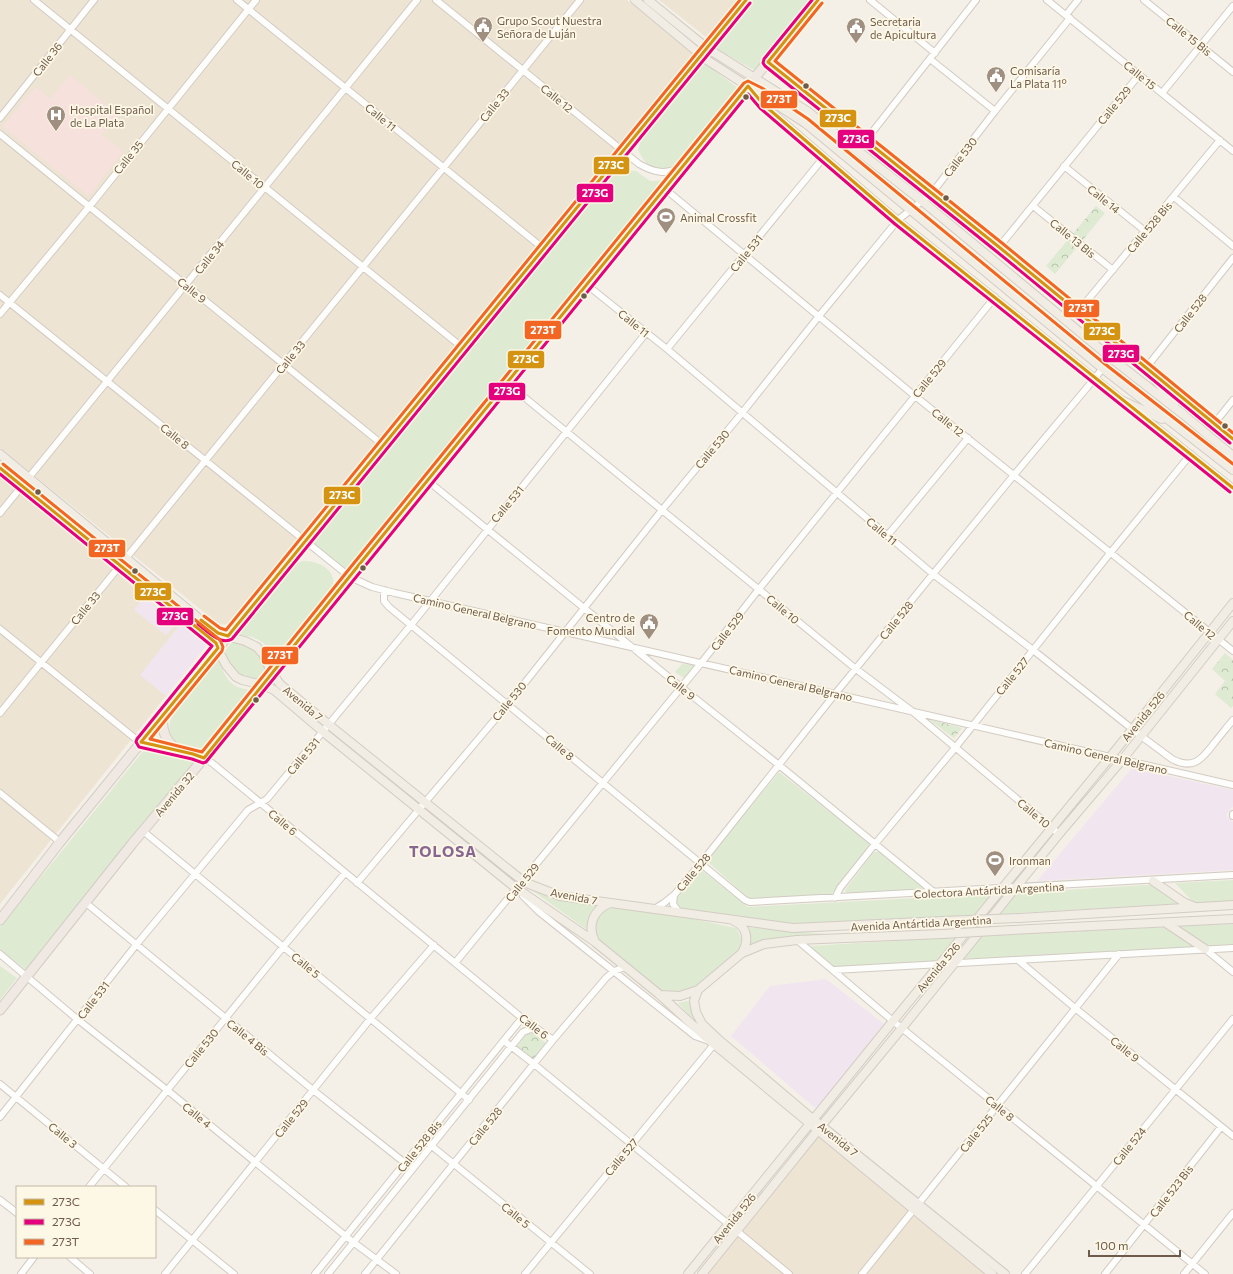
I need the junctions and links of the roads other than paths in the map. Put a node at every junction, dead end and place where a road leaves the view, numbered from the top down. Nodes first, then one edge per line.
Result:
1 (34, 0) edge
2 (94, 0) edge
3 (237, 0) edge
4 (256, 0) edge
5 (417, 0) edge
6 (436, 0) edge
7 (580, 0) edge
8 (635, 0) edge
9 (648, 0) edge
10 (746, 0) edge
11 (818, 0) edge
12 (870, 0) edge
13 (976, 0) edge
14 (1047, 0) edge
15 (1078, 0) edge
16 (1144, 0) edge
17 (1233, 6) edge
18 (248, 9) junction
19 (1068, 17) junction
20 (70, 29) junction
21 (1201, 46) junction
22 (704, 52) junction
23 (935, 53) junction
24 (930, 59) junction
25 (768, 62) junction
26 (522, 70) junction
27 (1233, 72) edge
28 (1139, 75) junction
29 (755, 78) junction
30 (748, 86) junction
31 (346, 88) junction
32 (1162, 94) junction
33 (167, 108) junction
34 (995, 111) junction
35 (0, 118) edge
36 (0, 134) edge
37 (866, 140) junction
38 (1220, 140) junction
39 (623, 151) junction
40 (1233, 151) edge
41 (824, 157) junction
42 (686, 163) junction
43 (1064, 166) junction
44 (444, 167) junction
45 (265, 187) junction
46 (665, 189) junction
47 (932, 193) junction
48 (1174, 197) junction
49 (922, 201) junction
50 (1033, 206) junction
51 (89, 207) junction
52 (910, 210) junction
53 (898, 220) junction
54 (1145, 231) junction
55 (1233, 246) edge
56 (999, 247) junction
57 (544, 249) junction
58 (745, 254) junction
59 (1233, 258) edge
60 (363, 267) junction
61 (1112, 270) junction
62 (186, 285) junction
63 (587, 285) junction
64 (0, 295) edge
65 (995, 297) junction
66 (9, 302) junction
67 (1077, 313) junction
68 (0, 314) edge
69 (819, 316) junction
70 (646, 333) junction
71 (1119, 347) junction
72 (463, 348) junction
73 (667, 349) junction
74 (1111, 358) junction
75 (284, 364) junction
76 (1102, 368) junction
77 (1146, 368) junction
78 (1095, 378) junction
79 (107, 382) junction
80 (507, 383) junction
81 (915, 396) junction
82 (1233, 400) edge
83 (1123, 401) junction
84 (742, 413) junction
85 (1184, 415) junction
86 (1214, 424) junction
87 (1177, 426) junction
88 (567, 432) junction
89 (968, 438) junction
90 (1233, 440) edge
91 (383, 445) junction
92 (0, 454) edge
93 (1191, 454) junction
94 (1230, 454) edge
95 (205, 461) junction
96 (1223, 462) junction
97 (0, 468) edge
98 (1233, 470) edge
99 (1014, 475) junction
100 (1233, 475) edge
101 (29, 478) junction
102 (428, 482) junction
103 (22, 486) junction
104 (1233, 488) edge
105 (837, 493) junction
106 (662, 510) junction
107 (0, 513) edge
108 (487, 529) junction
109 (887, 536) junction
110 (305, 541) junction
111 (1111, 552) junction
112 (123, 562) junction
113 (933, 574) junction
114 (350, 577) junction
115 (759, 589) junction
116 (384, 590) junction
117 (430, 600) junction
118 (1233, 603) edge
119 (584, 608) junction
120 (1233, 621) edge
121 (411, 625) junction
122 (0, 629) edge
123 (566, 631) junction
124 (1210, 632) junction
125 (228, 636) junction
126 (1218, 639) junction
127 (630, 646) junction
128 (218, 648) junction
129 (1034, 650) junction
130 (1233, 652) edge
131 (41, 662) junction
132 (702, 662) junction
133 (856, 669) junction
134 (272, 674) junction
135 (263, 685) junction
136 (681, 688) junction
137 (835, 694) junction
138 (508, 704) junction
139 (913, 712) junction
140 (0, 713) edge
141 (163, 716) junction
142 (1233, 720) edge
143 (329, 724) junction
144 (972, 725) junction
145 (1132, 730) junction
146 (323, 731) junction
147 (1141, 736) junction
148 (141, 742) junction
149 (955, 748) junction
150 (178, 751) junction
151 (1112, 756) junction
152 (204, 758) junction
153 (1122, 760) junction
154 (779, 765) junction
155 (603, 783) junction
156 (1233, 785) edge
157 (0, 792) edge
158 (426, 802) junction
159 (260, 803) junction
160 (420, 810) junction
161 (1051, 828) junction
162 (143, 831) junction
163 (1059, 834) junction
164 (60, 842) junction
165 (875, 844) junction
166 (701, 863) junction
167 (345, 873) junction
168 (194, 874) junction
169 (1233, 875) edge
170 (523, 881) junction
171 (1153, 881) junction
172 (358, 883) junction
173 (517, 888) junction
174 (1002, 888) junction
175 (1014, 888) junction
176 (935, 892) junction
177 (675, 894) junction
178 (835, 898) junction
179 (745, 900) joint
180 (86, 903) junction
181 (611, 903) junction
182 (1233, 906) edge
183 (656, 908) junction
184 (1195, 908) junction
185 (678, 911) junction
186 (732, 919) junction
187 (1233, 919) edge
188 (0, 920) edge
189 (1166, 923) junction
190 (797, 940) junction
191 (595, 942) junction
192 (136, 945) junction
193 (434, 945) junction
194 (283, 947) junction
195 (1233, 948) edge
196 (1205, 950) junction
197 (742, 953) junction
198 (0, 954) edge
199 (1119, 954) junction
200 (1018, 960) junction
201 (455, 963) junction
202 (940, 964) junction
203 (953, 964) junction
204 (625, 967) junction
205 (614, 970) junction
206 (834, 970) junction
207 (1233, 972) edge
208 (26, 976) junction
209 (698, 990) junction
210 (660, 995) junction
211 (1075, 1008) junction
212 (0, 1010) edge
213 (225, 1018) junction
214 (371, 1018) junction
215 (522, 1018) junction
216 (78, 1019) junction
217 (1233, 1019) edge
218 (893, 1021) junction
219 (902, 1028) junction
220 (539, 1031) junction
221 (553, 1040) junction
222 (504, 1041) junction
223 (714, 1042) junction
224 (512, 1047) junction
225 (534, 1064) junction
226 (0, 1084) edge
227 (1176, 1089) junction
228 (167, 1090) junction
229 (313, 1090) junction
230 (462, 1093) junction
231 (16, 1097) junction
232 (469, 1100) junction
233 (998, 1106) junction
234 (0, 1117) edge
235 (811, 1121) junction
236 (819, 1127) junction
237 (1222, 1127) junction
238 (1233, 1136) edge
239 (424, 1140) junction
240 (631, 1145) junction
241 (431, 1146) junction
242 (255, 1162) junction
243 (405, 1163) junction
244 (454, 1164) junction
245 (414, 1166) junction
246 (103, 1168) junction
247 (90, 1186) edge
248 (125, 1186) edge
249 (1097, 1186) junction
250 (0, 1200) edge
251 (916, 1207) junction
252 (156, 1211) edge
253 (16, 1212) edge
254 (1233, 1213) edge
255 (729, 1224) junction
256 (1144, 1224) junction
257 (737, 1231) junction
258 (346, 1236) junction
259 (193, 1241) junction
260 (353, 1242) junction
261 (550, 1242) junction
262 (33, 1258) edge
263 (71, 1258) edge
264 (377, 1259) junction
265 (1192, 1264) junction
266 (21, 1274) edge
267 (90, 1274) edge
268 (166, 1274) edge
269 (234, 1274) edge
270 (315, 1274) edge
271 (328, 1274) edge
272 (365, 1274) edge
273 (396, 1274) edge
274 (525, 1274) edge
275 (590, 1274) edge
276 (688, 1274) edge
277 (702, 1274) edge
278 (789, 1274) edge
279 (862, 1274) edge
280 (992, 1274) edge
281 (1005, 1274) edge
282 (1025, 1274) edge
283 (1105, 1274) edge
284 (1184, 1274) edge
285 (1205, 1274) edge

1 - 20 street, Calle 10
2 - 20 street, Calle 36
3 - 18 street, Calle 11
4 - 18 street, Calle 35
5 - 31 street, Calle 34
6 - 26 street, Calle 12
7 - 26 street, Calle 33
8 - 22 main road
9 - 22 main road
10 - 22 highway
11 - 25 highway, Avenida 32
12 - 23 street
13 - 23 street
14 - 19 street, Calle 15
15 - 19 street, Calle 530
16 - 21 street, Calle 15 Bis
17 - 21 street
18 - 31 street, Calle 11
18 - 33 street, Calle 35
19 - 28 street, Calle 15
19 - 34 street, Calle 530
20 - 33 street, Calle 10
20 - 35 street, Calle 36
21 - 27 street, Calle 15 Bis
21 - 32 street
22 - 29 main road
22 - 30 main road
22 - 39 highway
23 - 24 street
24 - 34 street
24 - 37 street
25 - 29 highway, Avenida 32
25 - 37 street
26 - 39 street, Calle 12
26 - 44 street, Calle 33
28 - 32 street, Calle 15
28 - 43 street, Calle 529
29 - 30 highway, Avenida 32
29 - 49 main road
30 - 41 street
30 - 42 highway, Avenida 32
30 - 52 main road
31 - 44 street, Calle 11
31 - 45 street, Calle 34
32 - 38 street, Calle 15
33 - 45 street, Calle 10
33 - 51 street, Calle 35
34 - 47 street, Calle 530
36 - 51 street, Calle 9
37 - 47 street
38 - 40 street, Calle 15
38 - 48 street, Calle 528 Bis
39 - 42 street, Calle 12
39 - 57 highway
41 - 53 street
41 - 58 street, Calle 531
42 - 46 highway, Avenida 32
43 - 50 street, Calle 529
43 - 54 street, Calle 14
44 - 57 street, Calle 11
44 - 60 street, Calle 33
45 - 60 street, Calle 10
45 - 62 street, Calle 34
46 - 58 street, Calle 12
46 - 63 highway, Avenida 32
47 - 49 street, Calle 530
47 - 56 street
48 - 54 street, Calle 528 Bis
48 - 55 street
49 - 52 street, Calle 530
49 - 74 main road
50 - 56 street, Calle 529
50 - 61 street, Calle 13 Bis
51 - 62 street, Calle 9
51 - 66 street, Calle 35
52 - 53 street, Calle 530
52 - 76 main road
53 - 65 street
53 - 69 street, Calle 530
54 - 61 street, Calle 528 Bis
56 - 67 street
57 - 72 highway
58 - 69 street, Calle 12
58 - 73 street, Calle 531
59 - 77 street, Calle 528
60 - 72 street, Calle 10
60 - 75 street, Calle 33
61 - 67 street, Calle 528 Bis
62 - 75 street, Calle 9
62 - 79 street, Calle 34
63 - 70 street, Calle 11
63 - 80 highway, Avenida 32
64 - 66 street, Calle 8
65 - 78 street
65 - 81 street, Calle 529
66 - 68 street, Calle 35
66 - 79 street, Calle 8
67 - 71 street
69 - 81 street, Calle 12
69 - 84 street, Calle 530
70 - 73 street, Calle 11
70 - 88 street, Calle 531
71 - 74 street, Calle 528
71 - 77 street
72 - 91 highway
73 - 84 street, Calle 11
74 - 76 street, Calle 528
74 - 85 main road
75 - 91 street, Calle 9
75 - 95 street, Calle 33
76 - 78 street, Calle 528
76 - 87 main road
77 - 85 main road
77 - 86 street
78 - 83 street
78 - 99 street, Calle 528
79 - 95 street, Calle 8
79 - 101 street, Calle 34
80 - 88 street, Calle 10
80 - 102 highway, Avenida 32
81 - 89 street, Calle 12
81 - 105 street, Calle 529
82 - 86 street
83 - 87 main road
83 - 93 street
84 - 105 street, Calle 11
84 - 106 street, Calle 530
85 - 94 main road
86 - 90 street
87 - 96 main road
88 - 106 street, Calle 10
88 - 108 street, Calle 531
89 - 99 street, Calle 12
89 - 109 street
91 - 110 highway
92 - 101 main road, Avenida 7
93 - 104 street
93 - 111 street, Calle 527
95 - 110 street, Calle 8
95 - 112 street, Calle 33
96 - 98 main road
96 - 100 main road
97 - 103 main road, Avenida 7
99 - 111 street, Calle 12
99 - 113 street, Calle 528
101 - 103 street, Calle 34
101 - 112 main road, Avenida 7
102 - 108 street, Calle 9
102 - 114 highway, Avenida 32
103 - 107 street, Calle 34
103 - 112 main road, Avenida 7
105 - 109 street, Calle 11
105 - 115 street, Calle 529
106 - 115 street, Calle 10
106 - 119 street, Calle 530
108 - 117 street, Calle 531
108 - 119 street, Calle 9
109 - 113 street, Calle 11
110 - 114 street, Calle 8
110 - 125 highway
111 - 124 street, Calle 12
111 - 129 street, Calle 527
112 - 125 main road, Avenida 7
112 - 128 main road, Avenida 7
112 - 131 street, Calle 33
113 - 129 street, Calle 11
113 - 133 street, Calle 528
114 - 116 street, Camino General Belgrano
114 - 134 highway, Avenida 32
115 - 132 street, Calle 529
115 - 133 street, Calle 10
116 - 117 street, Camino General Belgrano
116 - 121 street, Calle 8
117 - 121 street, Calle 531
117 - 123 street, Camino General Belgrano
118 - 124 main road, Avenida 526
119 - 123 street, Calle 530
119 - 127 street, Calle 9
120 - 126 main road, Avenida 526
121 - 138 street, Calle 8
121 - 143 street, Calle 531
122 - 131 street, Calle 6
123 - 127 street, Camino General Belgrano
123 - 138 street, Calle 530
124 - 126 street, Calle 12
124 - 145 main road, Avenida 526
125 - 128 highway
125 - 134 main road, Avenida 7
126 - 130 street, Calle 12
126 - 147 main road, Avenida 526
127 - 132 street, Camino General Belgrano
127 - 136 street, Calle 9
128 - 135 main road, Avenida 7
128 - 141 highway
129 - 144 street, Calle 527
129 - 145 street, Calle 11
131 - 140 street, Calle 33
131 - 148 street, Calle 6
132 - 136 street, Calle 529
132 - 137 street, Camino General Belgrano
133 - 137 street, Calle 528
133 - 139 street, Calle 10
134 - 135 highway, Avenida 32
134 - 143 main road, Avenida 7
135 - 146 main road, Avenida 7
135 - 152 highway, Avenida 32
136 - 154 street, Calle 9
136 - 155 street, Calle 529
137 - 139 street, Camino General Belgrano
137 - 154 street, Calle 528
138 - 155 street, Calle 8
138 - 158 street, Calle 530
139 - 144 street, Camino General Belgrano
139 - 149 street, Calle 10
141 - 148 highway
141 - 150 highway
142 - 147 street, Calle 11
143 - 146 street, Calle 531
143 - 158 main road, Avenida 7
144 - 149 street, Calle 527
144 - 151 street, Camino General Belgrano
145 - 147 street, Calle 11
145 - 151 main road, Avenida 526
146 - 159 street, Calle 531
146 - 160 main road, Avenida 7
147 - 153 main road, Avenida 526
148 - 150 street, Calle 6
148 - 164 highway
149 - 161 street, Calle 10
149 - 165 street, Calle 527
150 - 152 street, Calle 6
151 - 153 street, Camino General Belgrano
151 - 161 main road, Avenida 526
152 - 159 street, Calle 6
152 - 162 highway, Avenida 32
153 - 156 street, Camino General Belgrano
153 - 163 main road, Avenida 526
154 - 165 street, Calle 9
154 - 166 street, Calle 528
155 - 166 street, Calle 8
155 - 170 street, Calle 529
157 - 164 street
158 - 160 street, Calle 530
158 - 170 main road, Avenida 7
159 - 167 street, Calle 6
159 - 168 street, Calle 531
160 - 172 street, Calle 530
160 - 173 main road, Avenida 7
161 - 163 street, Calle 10
161 - 174 main road, Avenida 526
162 - 168 street, Calle 5
162 - 180 highway, Avenida 32
163 - 175 main road, Avenida 526
164 - 188 highway
165 - 176 street, Calle 9
165 - 178 street, Calle 527
166 - 177 street, Calle 528
166 - 179 street, Calle 8
167 - 172 street, Calle 6
167 - 194 street, Calle 530
168 - 192 street, Calle 531
168 - 194 street, Calle 5
169 - 171 street, Colectora Antártida Argentina
170 - 173 street, Calle 529
170 - 181 main road, Avenida 7
171 - 175 street, Colectora Antártida Argentina
171 - 184 main road
172 - 193 street, Calle 6
173 - 191 main road, Avenida 7
173 - 201 street, Calle 529
173 - 205 street, Avenida 7
174 - 175 street, Colectora Antártida Argentina
174 - 176 street, Colectora Antártida Argentina
174 - 202 main road, Avenida 526
175 - 203 main road, Avenida 526
176 - 178 street, Colectora Antártida Argentina
177 - 183 street, Calle 528
177 - 185 street, Calle 528
178 - 179 street, Colectora Antártida Argentina
180 - 192 street, Calle 4 Bis
180 - 208 highway, Avenida 32
181 - 183 main road, Avenida Antártida Argentina
181 - 191 main road
182 - 184 main road, Avenida Antártida Argentina
183 - 185 main road, Avenida Antártida Argentina
184 - 186 main road, Avenida Antártida Argentina, bridge
185 - 186 main road, Avenida Antártida Argentina
186 - 197 main road
187 - 189 main road, Avenida Antártida Argentina
189 - 190 main road, Avenida Antártida Argentina, bridge
189 - 196 main road
190 - 197 main road, Avenida Antártida Argentina
190 - 206 street, Calle 8
191 - 204 main road, Avenida 7
192 - 213 street, Calle 4 Bis
192 - 216 street, Calle 531
193 - 201 street, Calle 6
193 - 214 street, Calle 529
194 - 213 street, Calle 530
194 - 214 street, Calle 5
195 - 196 street
196 - 199 street
196 - 207 street
197 - 209 main road, Avenida Antártida Argentina
198 - 208 street, Calle 4
199 - 200 street
199 - 211 street, Calle 525
200 - 203 street
200 - 211 street, Calle 9
201 - 215 street, Calle 6
202 - 203 street
202 - 206 street
202 - 218 main road, Avenida 526
203 - 219 main road, Avenida 526
204 - 205 street
204 - 210 main road, Avenida 7
205 - 221 street, Calle 528
205 - 223 street, Avenida 7
206 - 218 street, Calle 8
208 - 212 highway, Avenida 32
208 - 216 street, Calle 4
209 - 210 main road, Avenida Antártida Argentina
209 - 223 main road, Avenida 7
210 - 223 main road, Avenida 7
211 - 227 street, Calle 9
211 - 233 street, Calle 525
213 - 228 street, Calle 530
213 - 229 street, Calle 4 Bis
214 - 229 street, Calle 529
214 - 230 street, Calle 5
215 - 220 street, Calle 6
215 - 222 street, Calle 528 Bis
216 - 228 street, Calle 4
216 - 231 street, Calle 531
217 - 227 street, Calle 524
218 - 219 street, Calle 8
218 - 235 main road, Avenida 526
219 - 233 street, Calle 8
219 - 236 main road, Avenida 526
220 - 221 street, Calle 6
220 - 224 street, Calle 528 Bis
221 - 225 street, Calle 528
222 - 224 street
222 - 230 street, Calle 528 Bis
223 - 235 main road, Avenida 7
223 - 240 street, Calle 527
224 - 225 street
224 - 232 street, Calle 528 Bis
225 - 240 street
225 - 244 street, Calle 528
226 - 231 street, Calle 3
227 - 237 street, Calle 9
227 - 249 street, Calle 524
228 - 242 street, Calle 4
228 - 246 street, Calle 530
229 - 242 street, Calle 529
229 - 243 street, Calle 4 Bis
230 - 232 street, Calle 5
230 - 239 street, Calle 528 Bis
231 - 234 street, Calle 531
231 - 246 street, Calle 3
232 - 241 street, Calle 528 Bis
233 - 249 street, Calle 8
233 - 251 street, Calle 525
235 - 236 main road, Avenida 7
235 - 255 main road, Avenida 526
236 - 251 main road, Avenida 7
236 - 257 main road, Avenida 526
237 - 238 street, Calle 9
237 - 256 street, Calle 523 Bis
239 - 241 street, Calle 5
239 - 243 street, Calle 528 Bis
240 - 255 street
240 - 261 street, Calle 527
241 - 244 street, Calle 5
241 - 245 street, Calle 528 Bis
242 - 258 street, Calle 4
242 - 259 street, Calle 529
243 - 245 street, Calle 4 Bis
243 - 258 street, Calle 528 Bis
244 - 261 street, Calle 5
244 - 264 street, Calle 528
245 - 260 street, Calle 528 Bis
246 - 247 street, Calle 530
246 - 248 street, Calle 3
249 - 256 street, Calle 8
249 - 282 street, Calle 524
250 - 253 street
251 - 279 street, Calle 525
251 - 280 main road, Avenida 7
251 - 281 main road, Avenida 7
252 - 259 street
254 - 265 street
255 - 257 street
255 - 276 main road, Avenida 526
256 - 265 street, Calle 8
256 - 283 street, Calle 523 Bis
257 - 277 main road, Avenida 526
257 - 278 street
258 - 260 street, Calle 4
258 - 270 street, Calle 528 Bis
259 - 268 street, Calle 529
259 - 269 street
260 - 264 street, Calle 4
260 - 271 street, Calle 528 Bis
261 - 274 street, Calle 527
261 - 275 street, Calle 5
262 - 266 street
263 - 267 street
264 - 272 street, Calle 528
264 - 273 street, Calle 4
265 - 284 street
265 - 285 street, Calle 8

